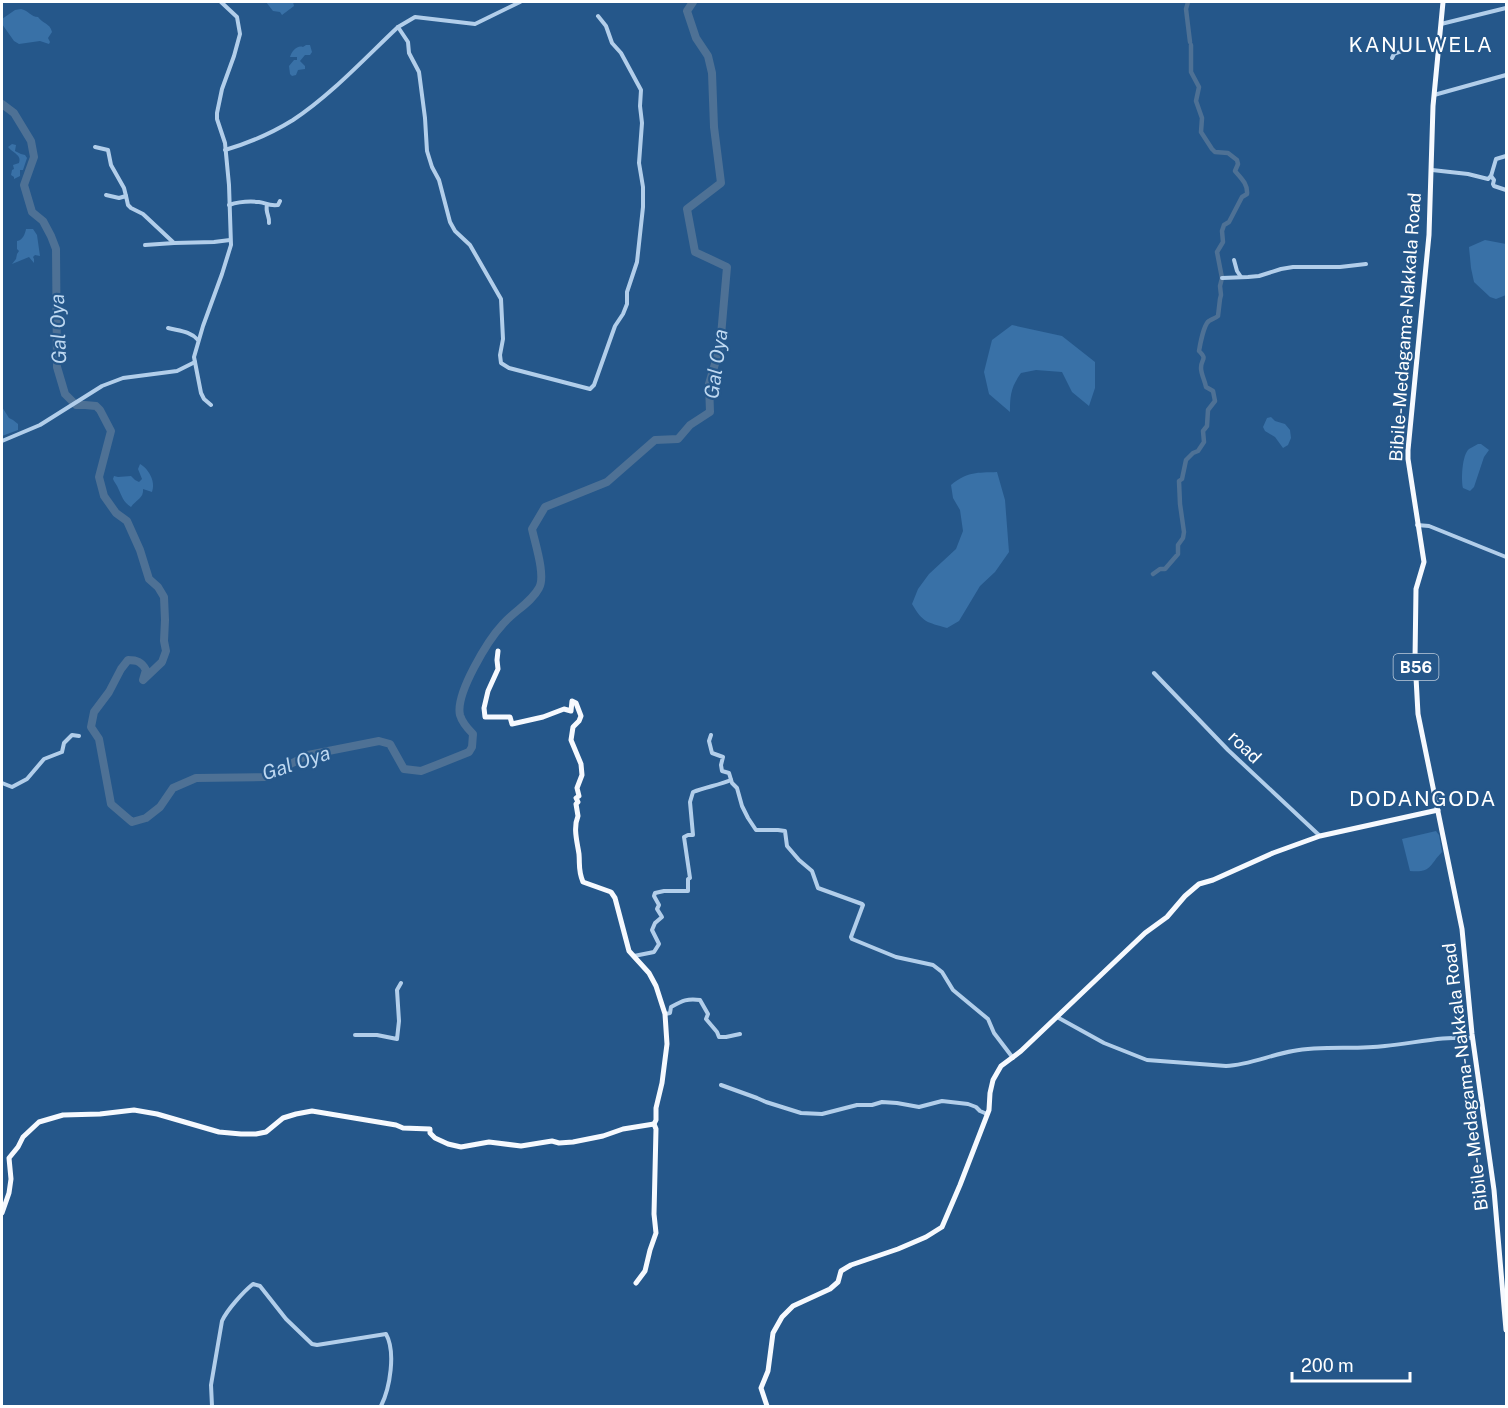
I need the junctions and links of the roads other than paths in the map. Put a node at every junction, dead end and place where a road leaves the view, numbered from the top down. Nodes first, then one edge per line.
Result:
1 (221, 2) edge
2 (520, 2) edge
3 (1443, 2) edge
4 (1506, 8) edge
5 (598, 16) dead end
6 (1441, 24) junction
7 (398, 27) junction
8 (1402, 51) dead end
9 (1392, 58) dead end
10 (1506, 75) edge
11 (1434, 94) junction
12 (95, 147) dead end
13 (225, 150) junction
14 (1506, 156) edge
15 (1432, 170) junction
16 (1491, 176) junction
17 (1506, 190) edge
18 (106, 195) dead end
19 (126, 196) junction
20 (280, 201) dead end
21 (267, 205) junction
22 (229, 206) junction
23 (269, 223) dead end
24 (230, 240) junction
25 (174, 243) junction
26 (145, 246) dead end
27 (1234, 260) dead end
28 (1366, 264) dead end
29 (1222, 278) dead end
30 (1241, 278) junction
31 (168, 328) dead end
32 (198, 341) junction
33 (195, 362) junction
34 (211, 405) dead end
35 (2, 441) edge
36 (1417, 525) junction
37 (1506, 557) edge
38 (498, 651) dead end
39 (1154, 674) dead end
40 (711, 735) dead end
41 (79, 736) dead end
42 (731, 780) junction
43 (2, 783) edge
44 (1438, 810) junction
45 (1320, 836) junction
46 (633, 956) junction
47 (401, 982) dead end
48 (665, 1014) junction
49 (1057, 1017) junction
50 (740, 1034) dead end
51 (355, 1035) dead end
52 (1473, 1038) junction
53 (1012, 1058) junction
54 (721, 1085) dead end
55 (988, 1114) junction
56 (654, 1124) junction
57 (2, 1214) edge
58 (636, 1283) dead end
59 (1506, 1330) edge
60 (212, 1407) edge
61 (381, 1407) edge
62 (767, 1407) edge

1 - 13 street
2 - 7 street
3 - 6 main road, Bibile-Medagama-Nakkala Road / B56
4 - 6 street
5 - 7 street
6 - 11 main road, Bibile-Medagama-Nakkala Road / B56
7 - 13 street
8 - 9 street
10 - 11 street
11 - 15 main road, Bibile-Medagama-Nakkala Road / B56
12 - 19 street
13 - 22 street
14 - 16 street
15 - 16 street
15 - 36 main road, Bibile-Medagama-Nakkala Road / B56
16 - 17 street
18 - 19 street
19 - 25 street
20 - 21 street
21 - 22 street
21 - 23 street
22 - 24 street
24 - 25 street
24 - 32 street
25 - 26 street
27 - 30 street
28 - 30 street
29 - 30 street
31 - 32 street
32 - 33 street
33 - 34 street
33 - 35 street
36 - 37 street
36 - 44 main road, Bibile-Medagama-Nakkala Road / B56
38 - 46 main road
39 - 45 street, road
40 - 42 street
41 - 43 street
42 - 46 street
42 - 53 street
44 - 45 main road
44 - 52 main road, Bibile-Medagama-Nakkala Road / B56
45 - 49 main road
46 - 48 main road
47 - 51 street
48 - 50 street
48 - 56 main road
49 - 52 street
49 - 53 main road
52 - 59 main road, Bibile-Medagama-Nakkala Road / B56
53 - 55 main road
54 - 55 street
55 - 62 main road
56 - 57 main road
56 - 58 main road
60 - 61 street

